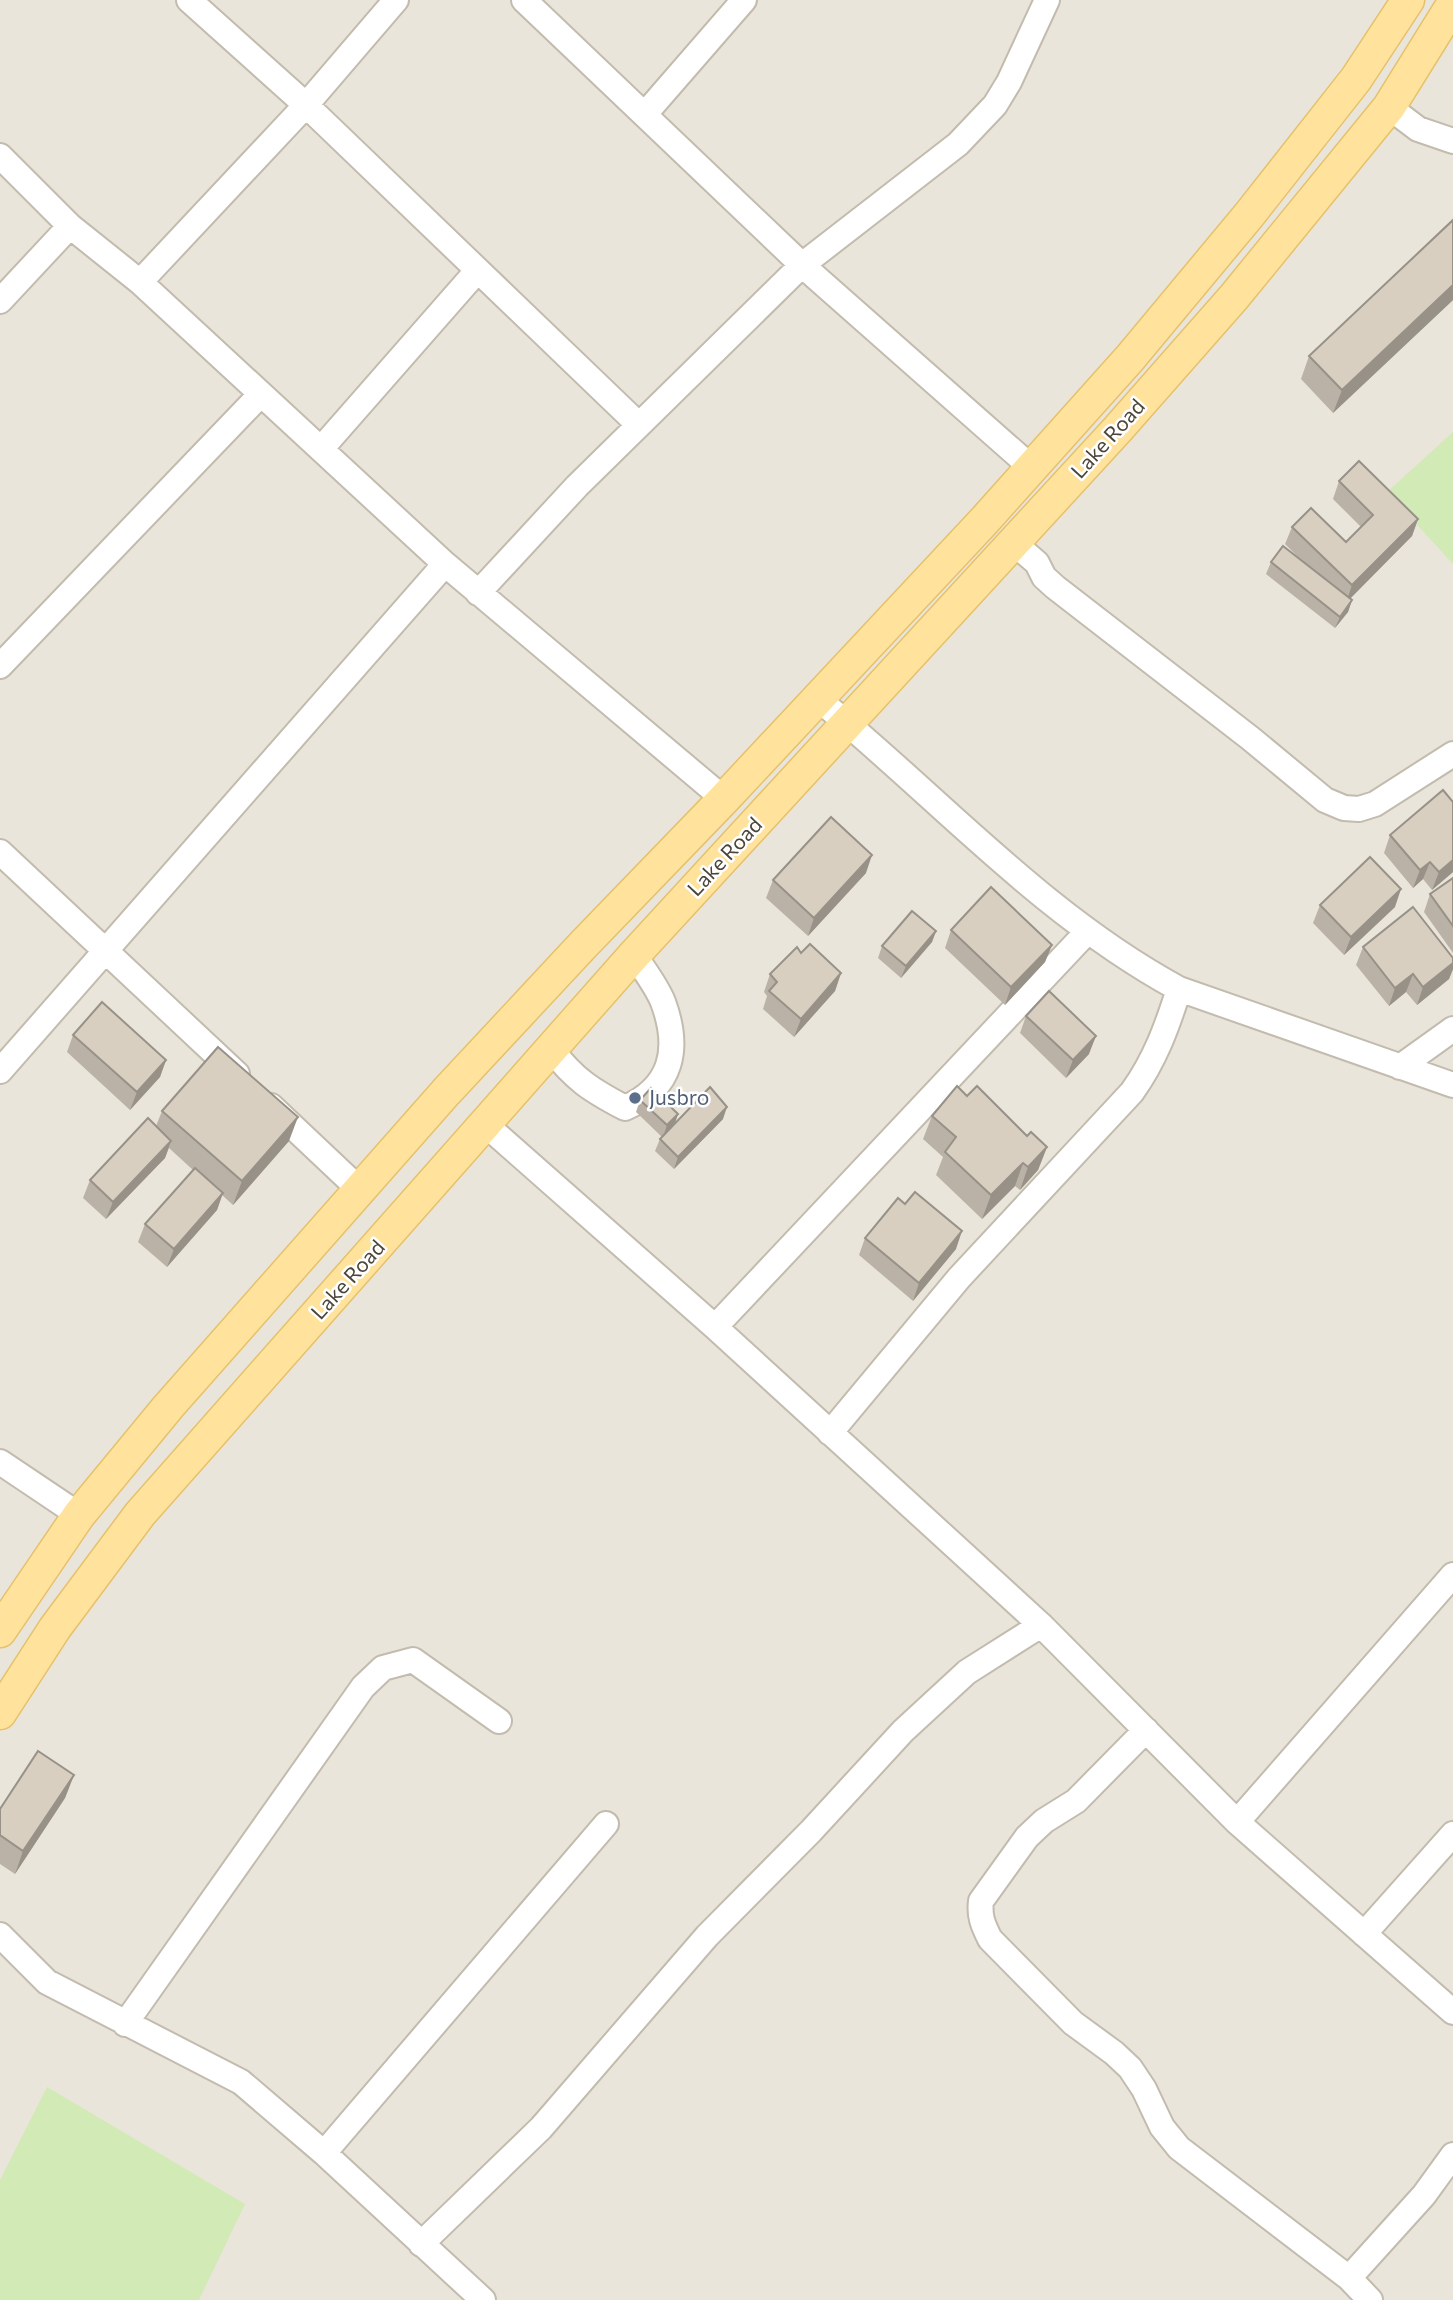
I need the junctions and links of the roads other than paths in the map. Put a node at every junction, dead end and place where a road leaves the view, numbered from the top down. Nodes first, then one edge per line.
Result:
1 (189, 0) edge
2 (396, 0) edge
3 (524, 0) edge
4 (744, 0) edge
5 (1046, 0) edge
6 (1408, 0) edge
7 (1453, 4) edge
8 (306, 105) junction
9 (1389, 107) junction
10 (645, 114) junction
11 (1453, 141) edge
12 (0, 156) edge
13 (70, 226) junction
14 (803, 265) junction
15 (477, 271) junction
16 (140, 282) junction
17 (0, 301) edge
18 (261, 394) junction
19 (639, 425) junction
20 (321, 449) junction
21 (1032, 468) junction
22 (1014, 543) junction
23 (445, 564) junction
24 (478, 593) junction
25 (0, 666) edge
26 (818, 698) junction
27 (848, 723) junction
28 (1453, 754) edge
29 (724, 799) junction
30 (0, 852) edge
31 (1087, 932) junction
32 (106, 950) junction
33 (634, 955) junction
34 (1179, 989) junction
35 (1453, 1029) edge
36 (551, 1049) junction
37 (1401, 1067) junction
38 (0, 1071) edge
39 (1453, 1085) edge
40 (486, 1125) junction
41 (360, 1190) junction
42 (715, 1327) junction
43 (830, 1433) junction
44 (0, 1462) edge
45 (79, 1515) junction
46 (1453, 1575) edge
47 (1041, 1625) junction
48 (0, 1631) edge
49 (0, 1713) edge
50 (499, 1721) dead end
51 (1146, 1730) junction
52 (1237, 1822) junction
53 (606, 1824) dead end
54 (1453, 1834) edge
55 (1364, 1934) junction
56 (0, 1935) edge
57 (1453, 2012) edge
58 (125, 2024) junction
59 (324, 2153) junction
60 (1453, 2155) edge
61 (421, 2244) junction
62 (1349, 2278) junction
63 (483, 2300) edge
64 (1370, 2300) edge

1 - 8 street
2 - 8 street
3 - 10 street
4 - 10 street
5 - 14 street
6 - 21 main road, Lake Road
7 - 9 main road, Lake Road
8 - 15 street
8 - 16 street
9 - 11 street
9 - 22 main road, Lake Road
10 - 14 street
12 - 13 street
13 - 16 street
13 - 17 street
14 - 19 street
14 - 21 street
15 - 19 street
15 - 20 street
16 - 18 street
18 - 20 street
18 - 25 street
19 - 24 street
20 - 23 street
21 - 26 main road, Lake Road
22 - 27 main road, Lake Road
22 - 28 street
23 - 24 street
23 - 32 street
24 - 29 street
26 - 27 street
26 - 29 main road, Lake Road
27 - 31 street
27 - 33 main road, Lake Road
29 - 41 main road, Lake Road
30 - 32 street
31 - 34 street
31 - 42 street
32 - 38 street
32 - 41 street
33 - 36 main road, Lake Road
33 - 36 street
34 - 37 street
34 - 43 street
35 - 37 street
36 - 40 main road, Lake Road
37 - 39 street
40 - 42 street
40 - 49 main road, Lake Road
41 - 45 main road, Lake Road
42 - 43 street
43 - 47 street
44 - 45 street
45 - 48 main road, Lake Road
46 - 52 street
47 - 51 street
47 - 61 street
50 - 58 street
51 - 52 street
51 - 62 street
52 - 55 street
53 - 59 street
54 - 55 street
55 - 57 street
56 - 58 street
58 - 59 street
59 - 61 street
60 - 62 street
61 - 63 street
62 - 64 street

